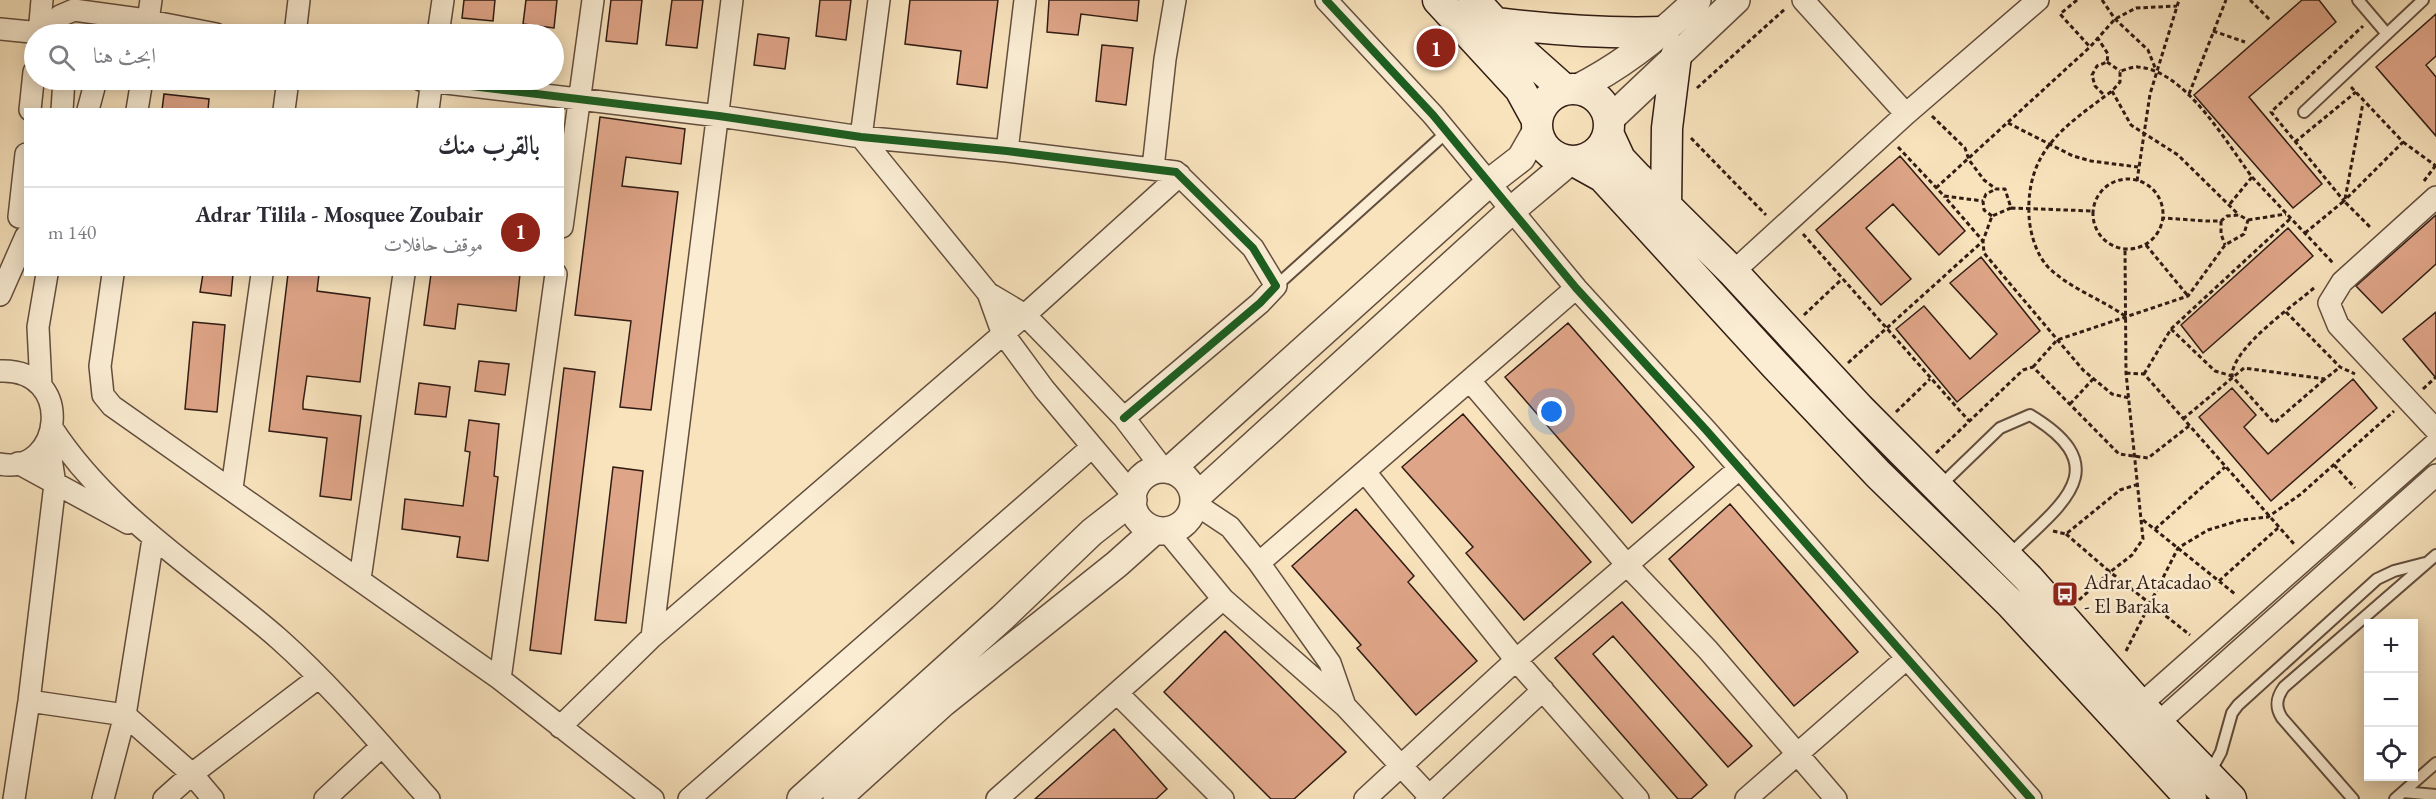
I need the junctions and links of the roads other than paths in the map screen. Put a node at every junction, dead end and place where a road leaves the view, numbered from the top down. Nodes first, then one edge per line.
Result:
1 (42, 0) edge
2 (299, 0) edge
3 (443, 0) edge
4 (593, 0) edge
5 (732, 0) edge
6 (879, 0) edge
7 (1025, 0) edge
8 (1175, 0) edge
9 (1326, 0) edge
10 (1438, 0) edge
11 (1474, 0) edge
12 (1696, 0) edge
13 (1736, 0) edge
14 (2038, 0) edge
15 (2358, 0) edge
16 (2423, 0) edge
17 (1795, 4) edge
18 (78, 5) edge
19 (150, 10) edge
20 (115, 17) edge
21 (1496, 23) junction
22 (44, 24) edge
23 (53, 24) edge
24 (188, 24) edge
25 (296, 24) edge
26 (439, 24) edge
27 (0, 29) edge
28 (24, 32) edge
29 (2387, 34) junction
30 (1670, 44) junction
31 (1570, 89) junction
32 (32, 90) edge
33 (63, 90) edge
34 (93, 90) edge
35 (140, 90) edge
36 (287, 90) edge
37 (428, 90) edge
38 (504, 90) edge
39 (580, 100) junction
40 (30, 108) edge
41 (62, 108) edge
42 (89, 108) edge
43 (137, 108) edge
44 (284, 108) edge
45 (428, 108) edge
46 (1912, 108) junction
47 (2304, 112) dead end
48 (719, 116) junction
49 (1537, 125) junction
50 (1608, 126) junction
51 (1447, 132) junction
52 (861, 137) junction
53 (1007, 151) junction
54 (1573, 162) junction
55 (1153, 168) junction
56 (1180, 175) junction
57 (1490, 182) junction
58 (2429, 190) edge
59 (24, 201) edge
60 (0, 206) edge
61 (1513, 209) junction
62 (1666, 209) junction
63 (564, 213) edge
64 (23, 224) edge
65 (1733, 272) junction
66 (47, 276) edge
67 (113, 276) edge
68 (262, 276) edge
69 (404, 276) edge
70 (556, 276) edge
71 (1276, 286) junction
72 (1576, 288) junction
73 (988, 293) junction
74 (0, 295) edge
75 (1025, 315) junction
76 (1002, 332) junction
77 (0, 371) edge
78 (1470, 381) junction
79 (41, 386) junction
80 (1124, 418) junction
81 (2436, 430) edge
82 (50, 434) junction
83 (2436, 443) edge
84 (1092, 447) junction
85 (9, 464) edge
86 (1740, 468) junction
87 (1166, 470) junction
88 (1365, 472) junction
89 (2436, 475) edge
90 (55, 484) junction
91 (1940, 486) junction
92 (232, 488) junction
93 (1133, 498) junction
94 (1194, 501) junction
95 (1161, 530) junction
96 (148, 535) junction
97 (2007, 556) junction
98 (2432, 559) edge
99 (1259, 563) junction
100 (1628, 565) junction
101 (360, 579) junction
102 (1223, 599) junction
103 (652, 637) junction
104 (1907, 658) junction
105 (1516, 660) junction
106 (318, 678) junction
107 (500, 679) junction
108 (1543, 690) junction
109 (1117, 693) junction
110 (29, 701) junction
111 (1345, 706) junction
112 (124, 715) junction
113 (2139, 723) junction
114 (560, 727) junction
115 (382, 746) junction
116 (1796, 754) junction
117 (2436, 763) edge
118 (1402, 764) junction
119 (192, 774) junction
120 (2208, 775) junction
121 (2399, 795) edge
122 (2436, 795) edge
123 (1217, 797) edge
124 (1429, 798) edge
125 (14, 799) edge
126 (103, 799) edge
127 (164, 799) edge
128 (213, 799) edge
129 (325, 799) edge
130 (429, 799) edge
131 (653, 799) edge
132 (689, 799) edge
133 (801, 799) edge
134 (837, 799) edge
135 (997, 799) edge
136 (1365, 799) edge
137 (1638, 799) edge
138 (1746, 799) edge
139 (1836, 799) edge
140 (2031, 799) edge
141 (2191, 799) edge
142 (2230, 799) edge
143 (2354, 799) edge

1 - 22 street
2 - 25 street
3 - 26 street
4 - 39 street
5 - 48 street
6 - 52 street
7 - 53 street
8 - 55 street
9 - 51 street
10 - 49 main road
11 - 21 main road
12 - 30 street
13 - 30 street
14 - 46 street
15 - 29 lane
16 - 29 lane
17 - 46 street
18 - 20 street
18 - 23 street
19 - 20 street
19 - 24 street
21 - 30 main road
21 - 31 main road
27 - 28 street
29 - 47 lane
30 - 31 street
30 - 50 street
30 - 62 main road
31 - 49 main road
31 - 50 main road
32 - 40 street
33 - 41 street
34 - 42 street
35 - 43 street
36 - 44 street
37 - 45 street
38 - 39 street
39 - 48 street
39 - 63 street
46 - 65 street
48 - 52 street
48 - 103 street
49 - 54 main road
49 - 57 street
50 - 54 main road
50 - 62 main road
51 - 57 street
51 - 71 lane
52 - 53 street
52 - 73 street
53 - 55 street
54 - 61 street
54 - 113 main road
55 - 56 street
56 - 71 street
56 - 75 street
57 - 61 street
57 - 87 street
58 - 81 street
59 - 64 street
60 - 64 street
61 - 72 street
61 - 94 street
62 - 65 main road
64 - 74 street
65 - 91 main road
66 - 79 street
67 - 92 street
68 - 92 street
69 - 101 street
70 - 107 street
71 - 80 street
72 - 78 street
72 - 86 street
73 - 75 street
73 - 76 street
75 - 76 street
75 - 80 street
76 - 84 street
76 - 103 street
77 - 79 street
78 - 88 street
78 - 100 street
79 - 82 street
80 - 87 street
82 - 85 street
82 - 90 street
82 - 96 street
83 - 113 street
84 - 93 street
84 - 132 street
85 - 90 street
86 - 100 street
86 - 104 street
87 - 93 street
87 - 94 street
88 - 99 street
88 - 105 street
89 - 113 street
90 - 96 street
90 - 110 street
91 - 97 main road
91 - 97 lane
92 - 101 street
93 - 95 street
93 - 133 street
94 - 95 street
94 - 99 street
95 - 102 street
95 - 134 street
96 - 106 street
96 - 112 street
97 - 113 main road
98 - 120 lane
98 - 143 lane
99 - 111 street
100 - 105 street
100 - 116 street
101 - 107 street
102 - 109 street
102 - 111 street
103 - 114 street
104 - 116 street
104 - 140 street
105 - 108 street
105 - 118 street
106 - 115 street
106 - 119 street
107 - 114 street
108 - 124 street
108 - 137 street
109 - 123 street
109 - 135 street
110 - 112 street
110 - 125 street
111 - 118 street
112 - 119 street
112 - 126 street
113 - 120 main road
113 - 141 main road
114 - 131 street
115 - 129 street
115 - 130 street
116 - 138 street
116 - 139 street
117 - 121 lane
118 - 124 street
118 - 136 street
119 - 127 street
119 - 128 street
120 - 142 main road
121 - 122 lane

